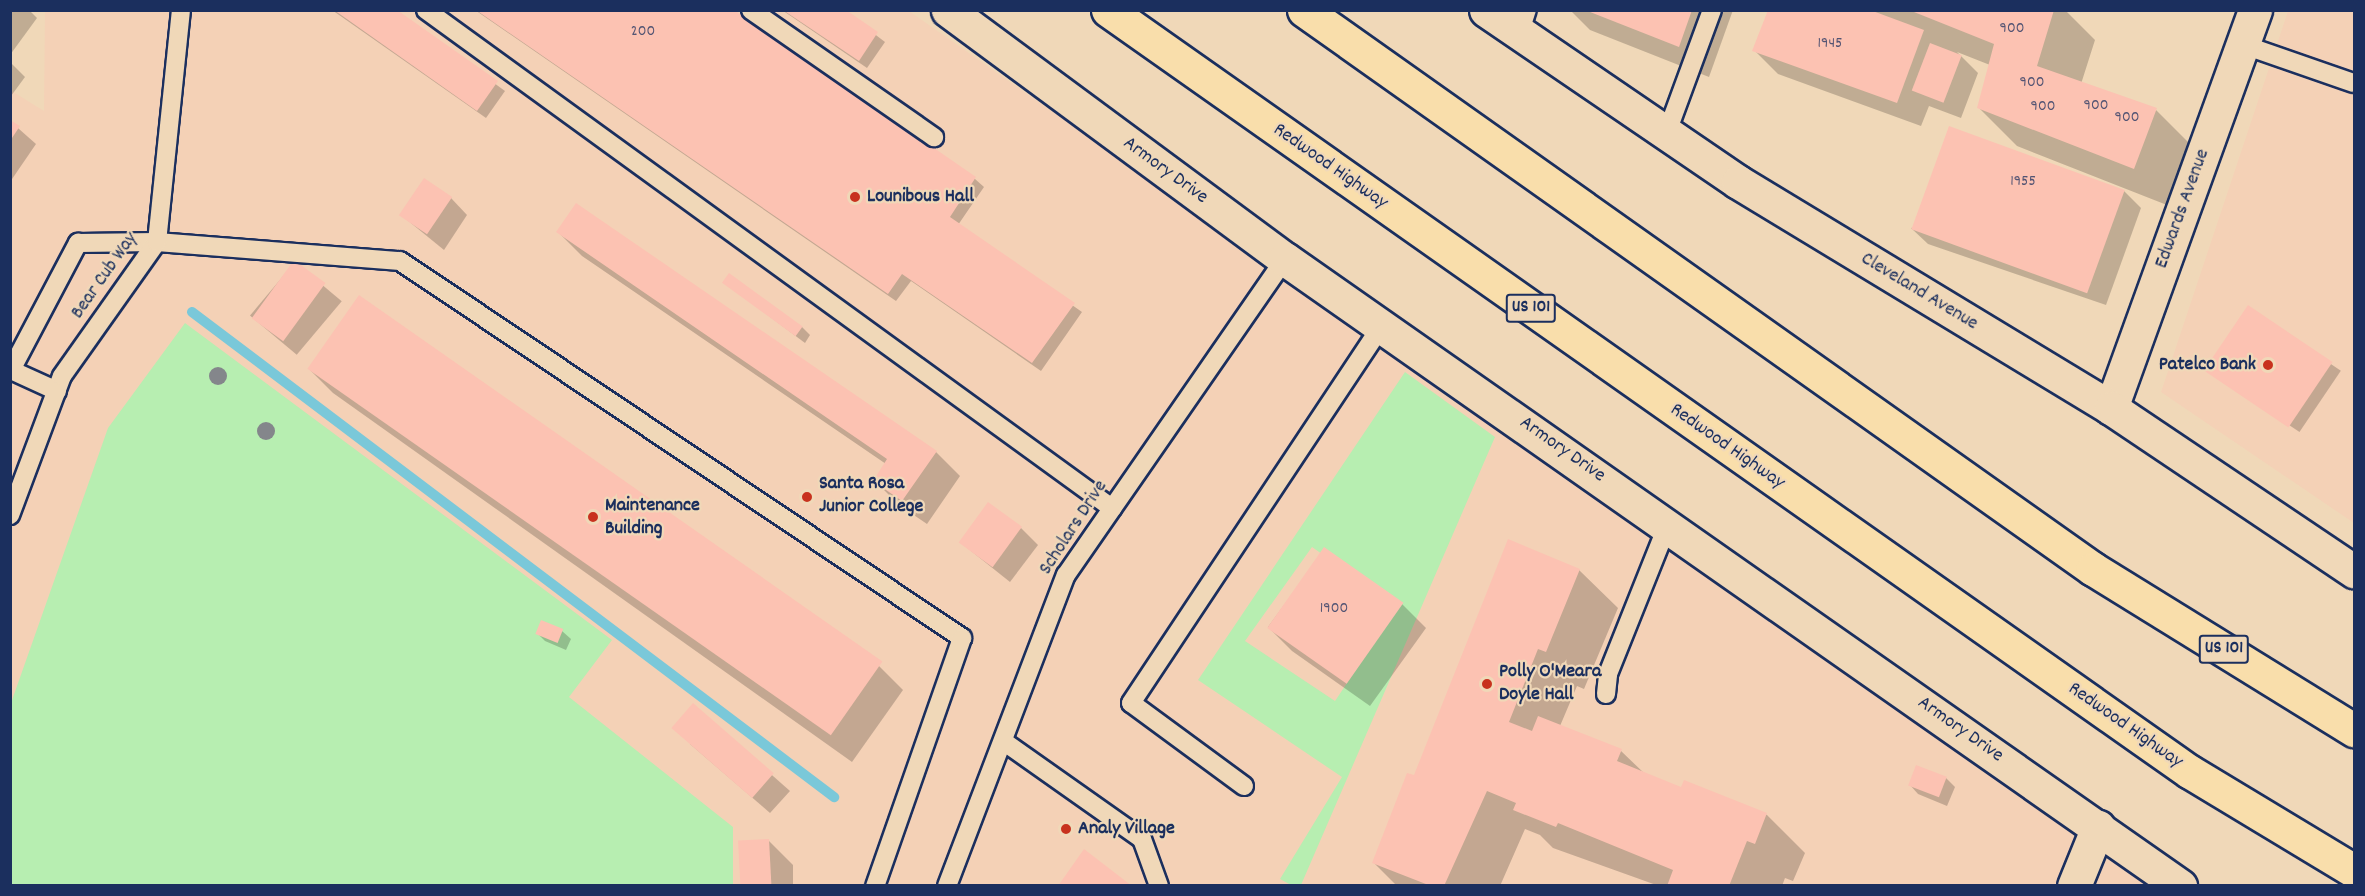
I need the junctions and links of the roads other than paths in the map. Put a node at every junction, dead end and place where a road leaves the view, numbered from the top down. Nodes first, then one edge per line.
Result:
1 (181, 10) edge
2 (426, 10) edge
3 (751, 10) edge
4 (948, 10) edge
5 (1108, 10) edge
6 (1304, 10) edge
7 (1486, 10) edge
8 (1712, 10) edge
9 (2255, 10) edge
10 (1523, 22) edge
11 (2244, 45) junction
12 (2355, 83) edge
13 (1666, 135) junction
14 (934, 137) dead end
15 (157, 242) junction
16 (1285, 259) junction
17 (1383, 324) junction
18 (11, 370) edge
19 (57, 391) junction
20 (2111, 408) junction
21 (1112, 508) junction
22 (10, 515) edge
23 (1668, 524) junction
24 (2093, 569) junction
25 (2355, 571) edge
26 (1606, 694) dead end
27 (2355, 721) edge
28 (2355, 730) edge
29 (1003, 741) junction
30 (2190, 772) junction
31 (1244, 786) dead end
32 (2098, 827) junction
33 (2355, 871) edge
34 (875, 885) edge
35 (947, 885) edge
36 (1159, 885) edge
37 (2074, 885) edge
38 (2180, 885) edge
39 (2339, 885) edge

1 - 15 lane, Bear Cub Way
2 - 21 lane
3 - 14 lane
4 - 16 street, Armory Drive
5 - 30 highway, Redwood Highway / US 101
6 - 24 highway, US 101
7 - 10 street, Cleveland Avenue
8 - 13 lane
9 - 11 street, Edwards Avenue
10 - 13 street, Cleveland Avenue
11 - 12 lane
11 - 20 street, Edwards Avenue
13 - 20 street, Cleveland Avenue
15 - 18 lane
15 - 19 lane, Bear Cub Way
15 - 34 lane
16 - 17 street, Armory Drive
16 - 21 lane, Scholars Drive
17 - 23 street, Armory Drive
17 - 31 lane
18 - 19 lane
19 - 22 lane, Bear Cub Way
20 - 25 street, Cleveland Avenue
21 - 29 lane, Scholars Drive
23 - 26 lane
23 - 32 street, Armory Drive
24 - 27 highway
24 - 28 highway, US 101
29 - 35 lane, Scholars Drive
29 - 36 lane
30 - 33 highway, Redwood Highway / US 101
30 - 39 highway
32 - 37 street
32 - 38 street, Armory Drive

